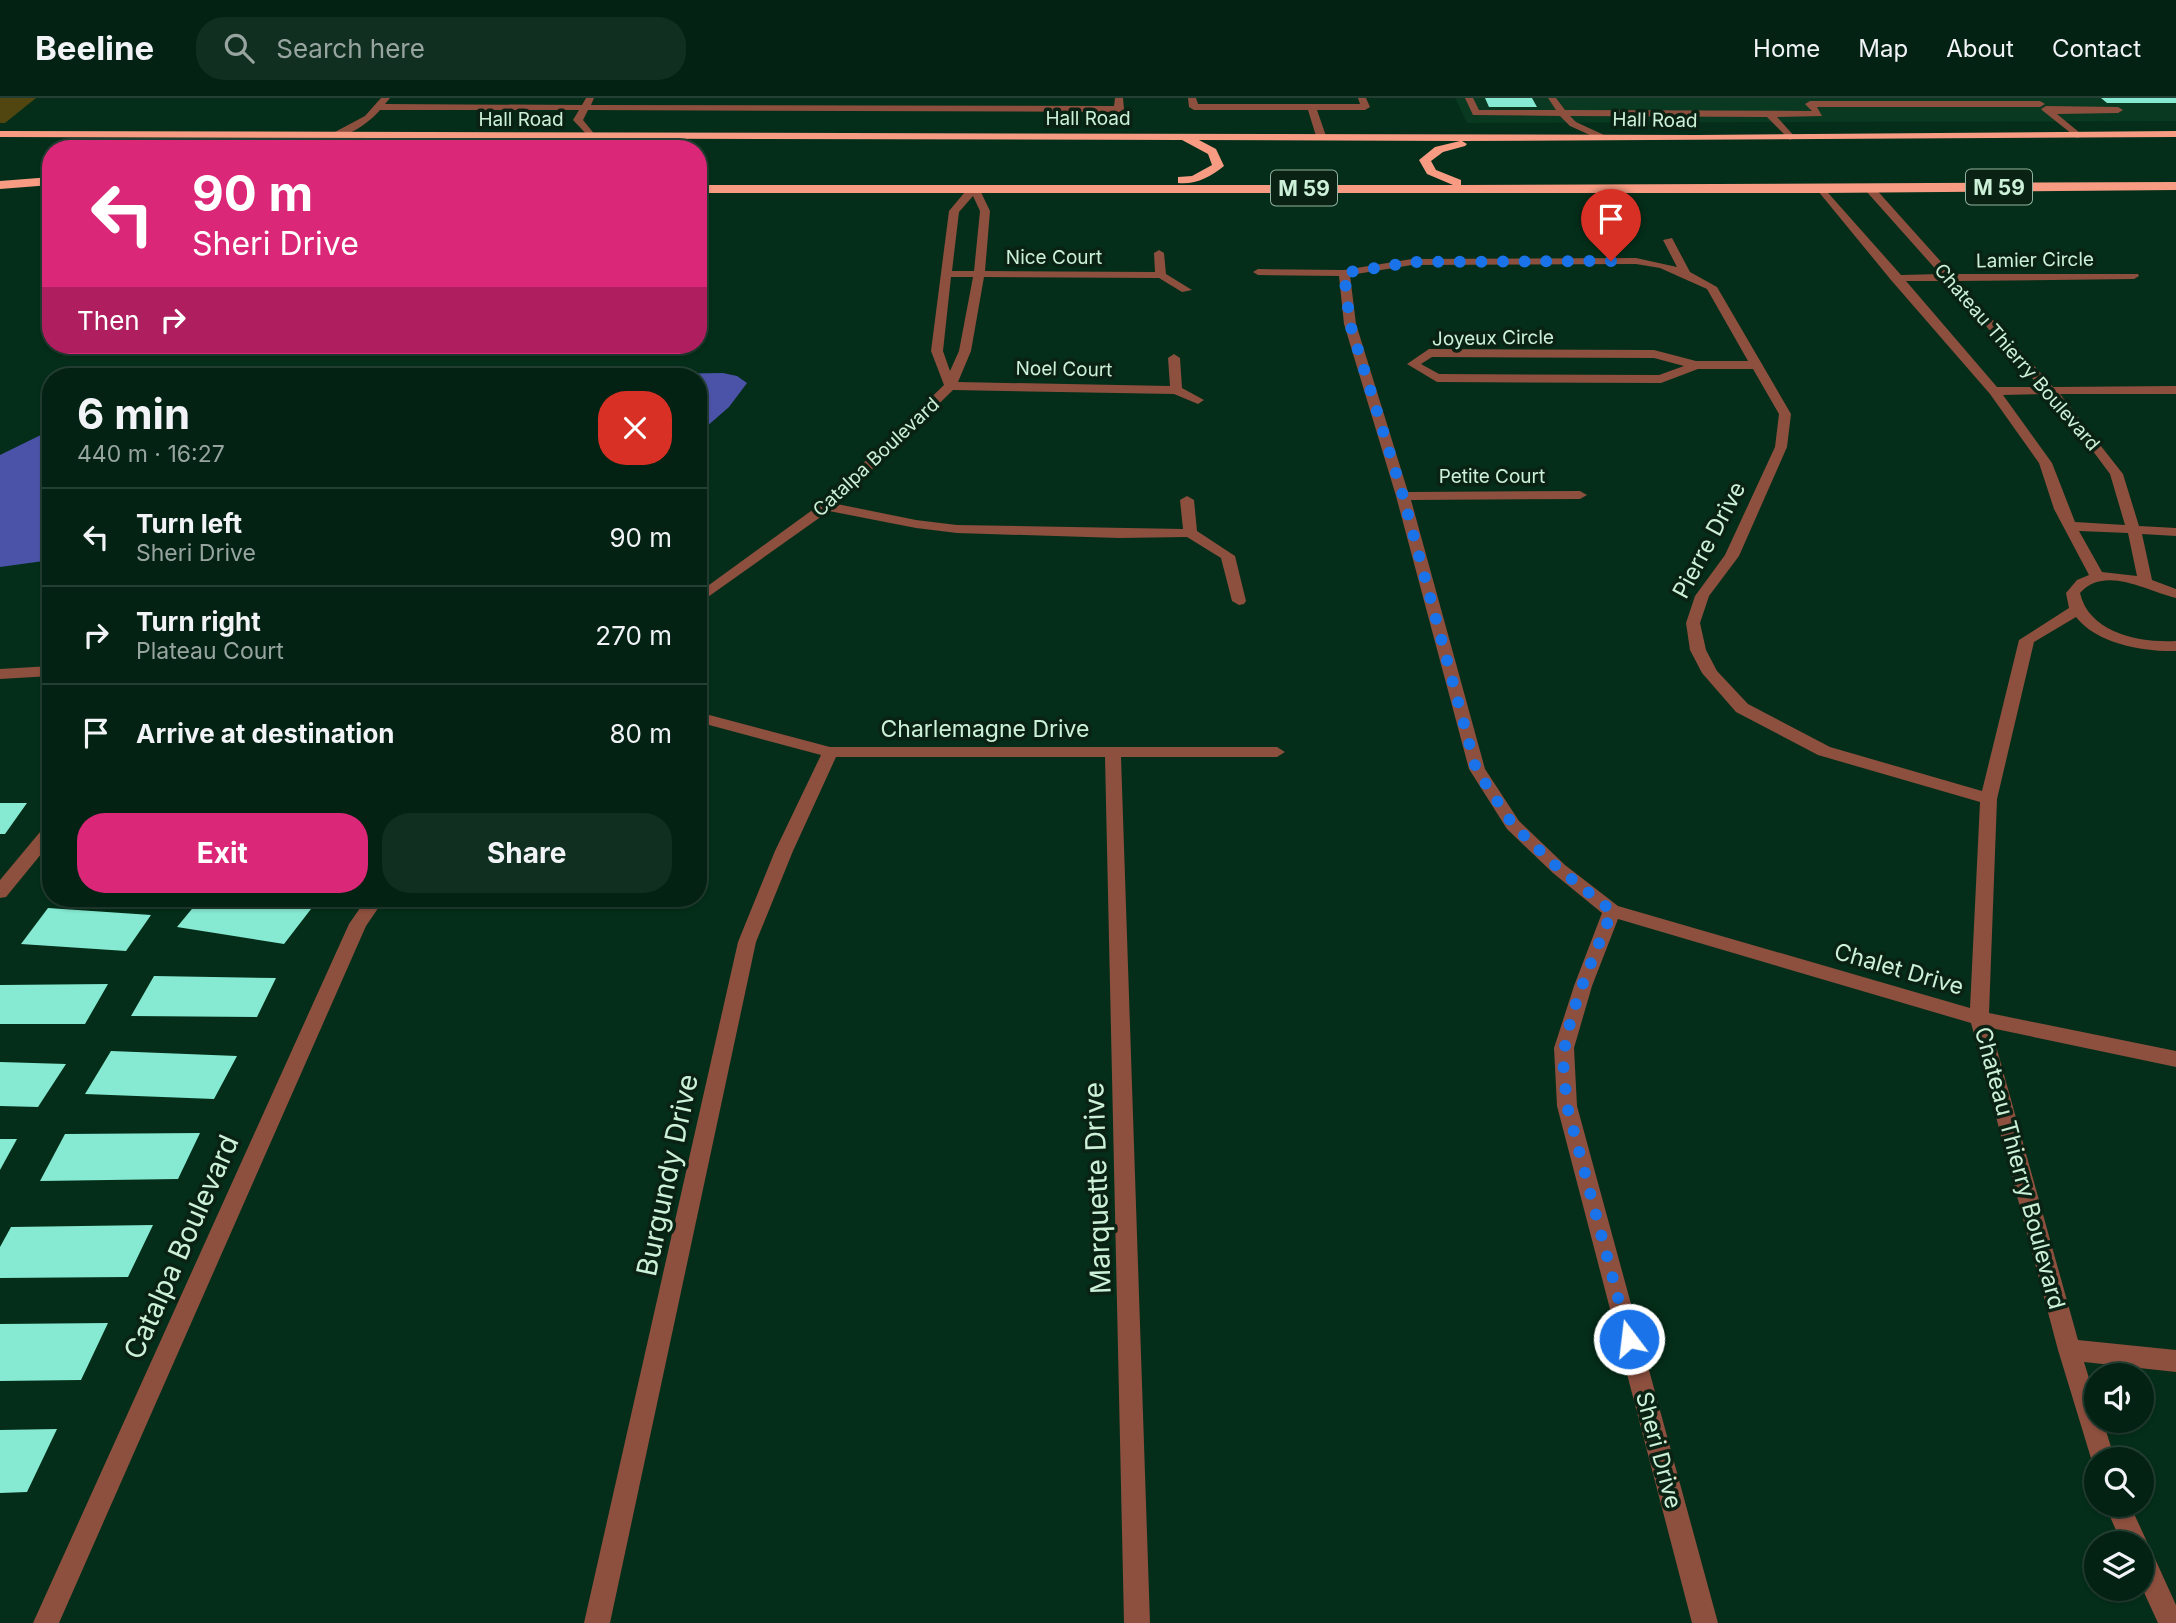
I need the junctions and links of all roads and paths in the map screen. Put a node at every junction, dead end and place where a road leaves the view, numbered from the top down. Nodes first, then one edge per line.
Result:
1 (386, 98) edge
2 (1119, 98) edge
3 (1192, 98) edge
4 (1362, 98) edge
5 (1469, 98) edge
6 (1552, 98) edge
7 (1815, 101) edge
8 (2036, 101) edge
9 (587, 103) edge
10 (379, 107) junction
11 (1312, 108) junction
12 (2118, 110) dead end
13 (1762, 111) junction
14 (2049, 111) junction
15 (1562, 113) junction
16 (0, 134) edge
17 (2176, 134) edge
18 (319, 135) junction
19 (336, 135) junction
20 (1174, 135) junction
21 (2077, 135) junction
22 (591, 136) junction
23 (1321, 136) junction
24 (1601, 137) junction
25 (1790, 137) junction
26 (1697, 138) junction
27 (318, 140) edge
28 (579, 140) edge
29 (42, 182) edge
30 (2176, 186) edge
31 (0, 187) edge
32 (1478, 187) junction
33 (974, 188) junction
34 (42, 189) edge
35 (707, 189) edge
36 (1822, 189) junction
37 (1870, 189) junction
38 (1668, 240) dead end
39 (1158, 253) dead end
40 (1258, 272) dead end
41 (1344, 273) junction
42 (947, 274) junction
43 (979, 274) junction
44 (1686, 274) junction
45 (1161, 275) junction
46 (2134, 276) dead end
47 (1895, 278) junction
48 (1949, 278) junction
49 (1186, 290) dead end
50 (1174, 358) dead end
51 (1696, 365) junction
52 (1759, 365) junction
53 (950, 386) junction
54 (1176, 390) junction
55 (2176, 390) edge
56 (1994, 391) junction
57 (2049, 391) junction
58 (1198, 400) dead end
59 (1580, 495) dead end
60 (1403, 496) junction
61 (1187, 500) dead end
62 (827, 506) junction
63 (2070, 527) junction
64 (2134, 531) junction
65 (2176, 532) edge
66 (1190, 533) junction
67 (2098, 579) junction
68 (2145, 582) junction
69 (707, 593) edge
70 (2176, 594) edge
71 (1239, 601) dead end
72 (2077, 610) junction
73 (2176, 646) edge
74 (42, 672) edge
75 (0, 674) edge
76 (707, 719) edge
77 (830, 752) junction
78 (1114, 752) junction
79 (1277, 752) dead end
80 (1989, 799) junction
81 (42, 841) edge
82 (0, 892) edge
83 (370, 907) edge
84 (1612, 911) junction
85 (1979, 1018) junction
86 (2176, 1059) edge
87 (2069, 1350) junction
88 (2176, 1361) edge
89 (2099, 1447) edge
90 (2154, 1585) edge
91 (46, 1623) edge
92 (597, 1623) edge
93 (1137, 1623) edge
94 (1705, 1623) edge
95 (2172, 1623) edge

1 - 10 street
2 - 9 street
3 - 11 street
4 - 11 street
5 - 15 street
6 - 15 street
7 - 8 street
7 - 13 street
8 - 14 street
9 - 10 street
9 - 22 street
10 - 19 street
11 - 23 street
12 - 14 street
13 - 15 street
13 - 25 street
14 - 21 street
15 - 24 street
16 - 18 highway, Hall Road / M 59
17 - 21 highway, Hall Road / M 59
18 - 19 highway, Hall Road / M 59
18 - 27 highway
19 - 22 highway, Hall Road / M 59
20 - 22 highway, Hall Road / M 59
20 - 23 highway, Hall Road / M 59
20 - 33 highway
21 - 25 highway, Hall Road / M 59
22 - 28 highway
23 - 24 highway, Hall Road / M 59
24 - 26 highway, Hall Road / M 59
25 - 26 highway, Hall Road / M 59
26 - 32 highway
29 - 31 highway
30 - 37 highway, M 59
31 - 34 highway
32 - 33 highway, M 59
32 - 36 highway, M 59
33 - 35 highway, M 59
33 - 42 street, Catalpa Boulevard
33 - 43 street, Catalpa Boulevard
36 - 37 highway, M 59
36 - 47 street, Chateau Thierry Boulevard
37 - 48 street, Chateau Thierry Boulevard
38 - 44 street, Pierre Drive
39 - 45 street
40 - 41 street
41 - 44 street
41 - 60 street
42 - 43 street, Nice Court
42 - 53 street, Catalpa Boulevard
43 - 45 street, Nice Court
43 - 53 street, Catalpa Boulevard
44 - 52 street, Pierre Drive
45 - 49 street
46 - 48 street, Lamier Circle
47 - 48 street, Lamier Circle
47 - 56 street, Chateau Thierry Boulevard
48 - 57 street, Chateau Thierry Boulevard
50 - 54 street
51 - 51 street, Joyeux Circle
51 - 52 street, Joyeux Circle
52 - 80 street, Pierre Drive
53 - 54 street, Noel Court
53 - 62 street, Catalpa Boulevard
54 - 58 street, Noel Court
55 - 57 street
56 - 57 street
56 - 63 street, Chateau Thierry Boulevard
57 - 64 street, Chateau Thierry Boulevard
59 - 60 street, Petite Court
60 - 84 street
61 - 66 street
62 - 66 street
62 - 69 street, Catalpa Boulevard
63 - 64 street
63 - 67 street, Chateau Thierry Boulevard
64 - 65 street
64 - 68 street, Chateau Thierry Boulevard
66 - 71 street
67 - 68 street
67 - 72 street
68 - 70 street
72 - 73 street
72 - 80 street, Chateau Thierry Boulevard
74 - 75 street
76 - 77 street, Charlemagne Drive
77 - 78 street, Charlemagne Drive
77 - 92 street, Burgundy Drive
78 - 79 street, Charlemagne Drive
78 - 93 street, Marquette Drive
80 - 85 street, Chateau Thierry Boulevard
81 - 82 street
83 - 91 street, Catalpa Boulevard
84 - 85 street, Chalet Drive
84 - 94 street, Sheri Drive
85 - 86 street, Chalet Drive
85 - 87 street, Chateau Thierry Boulevard
87 - 88 street
87 - 89 street, Chateau Thierry Boulevard
90 - 95 street

